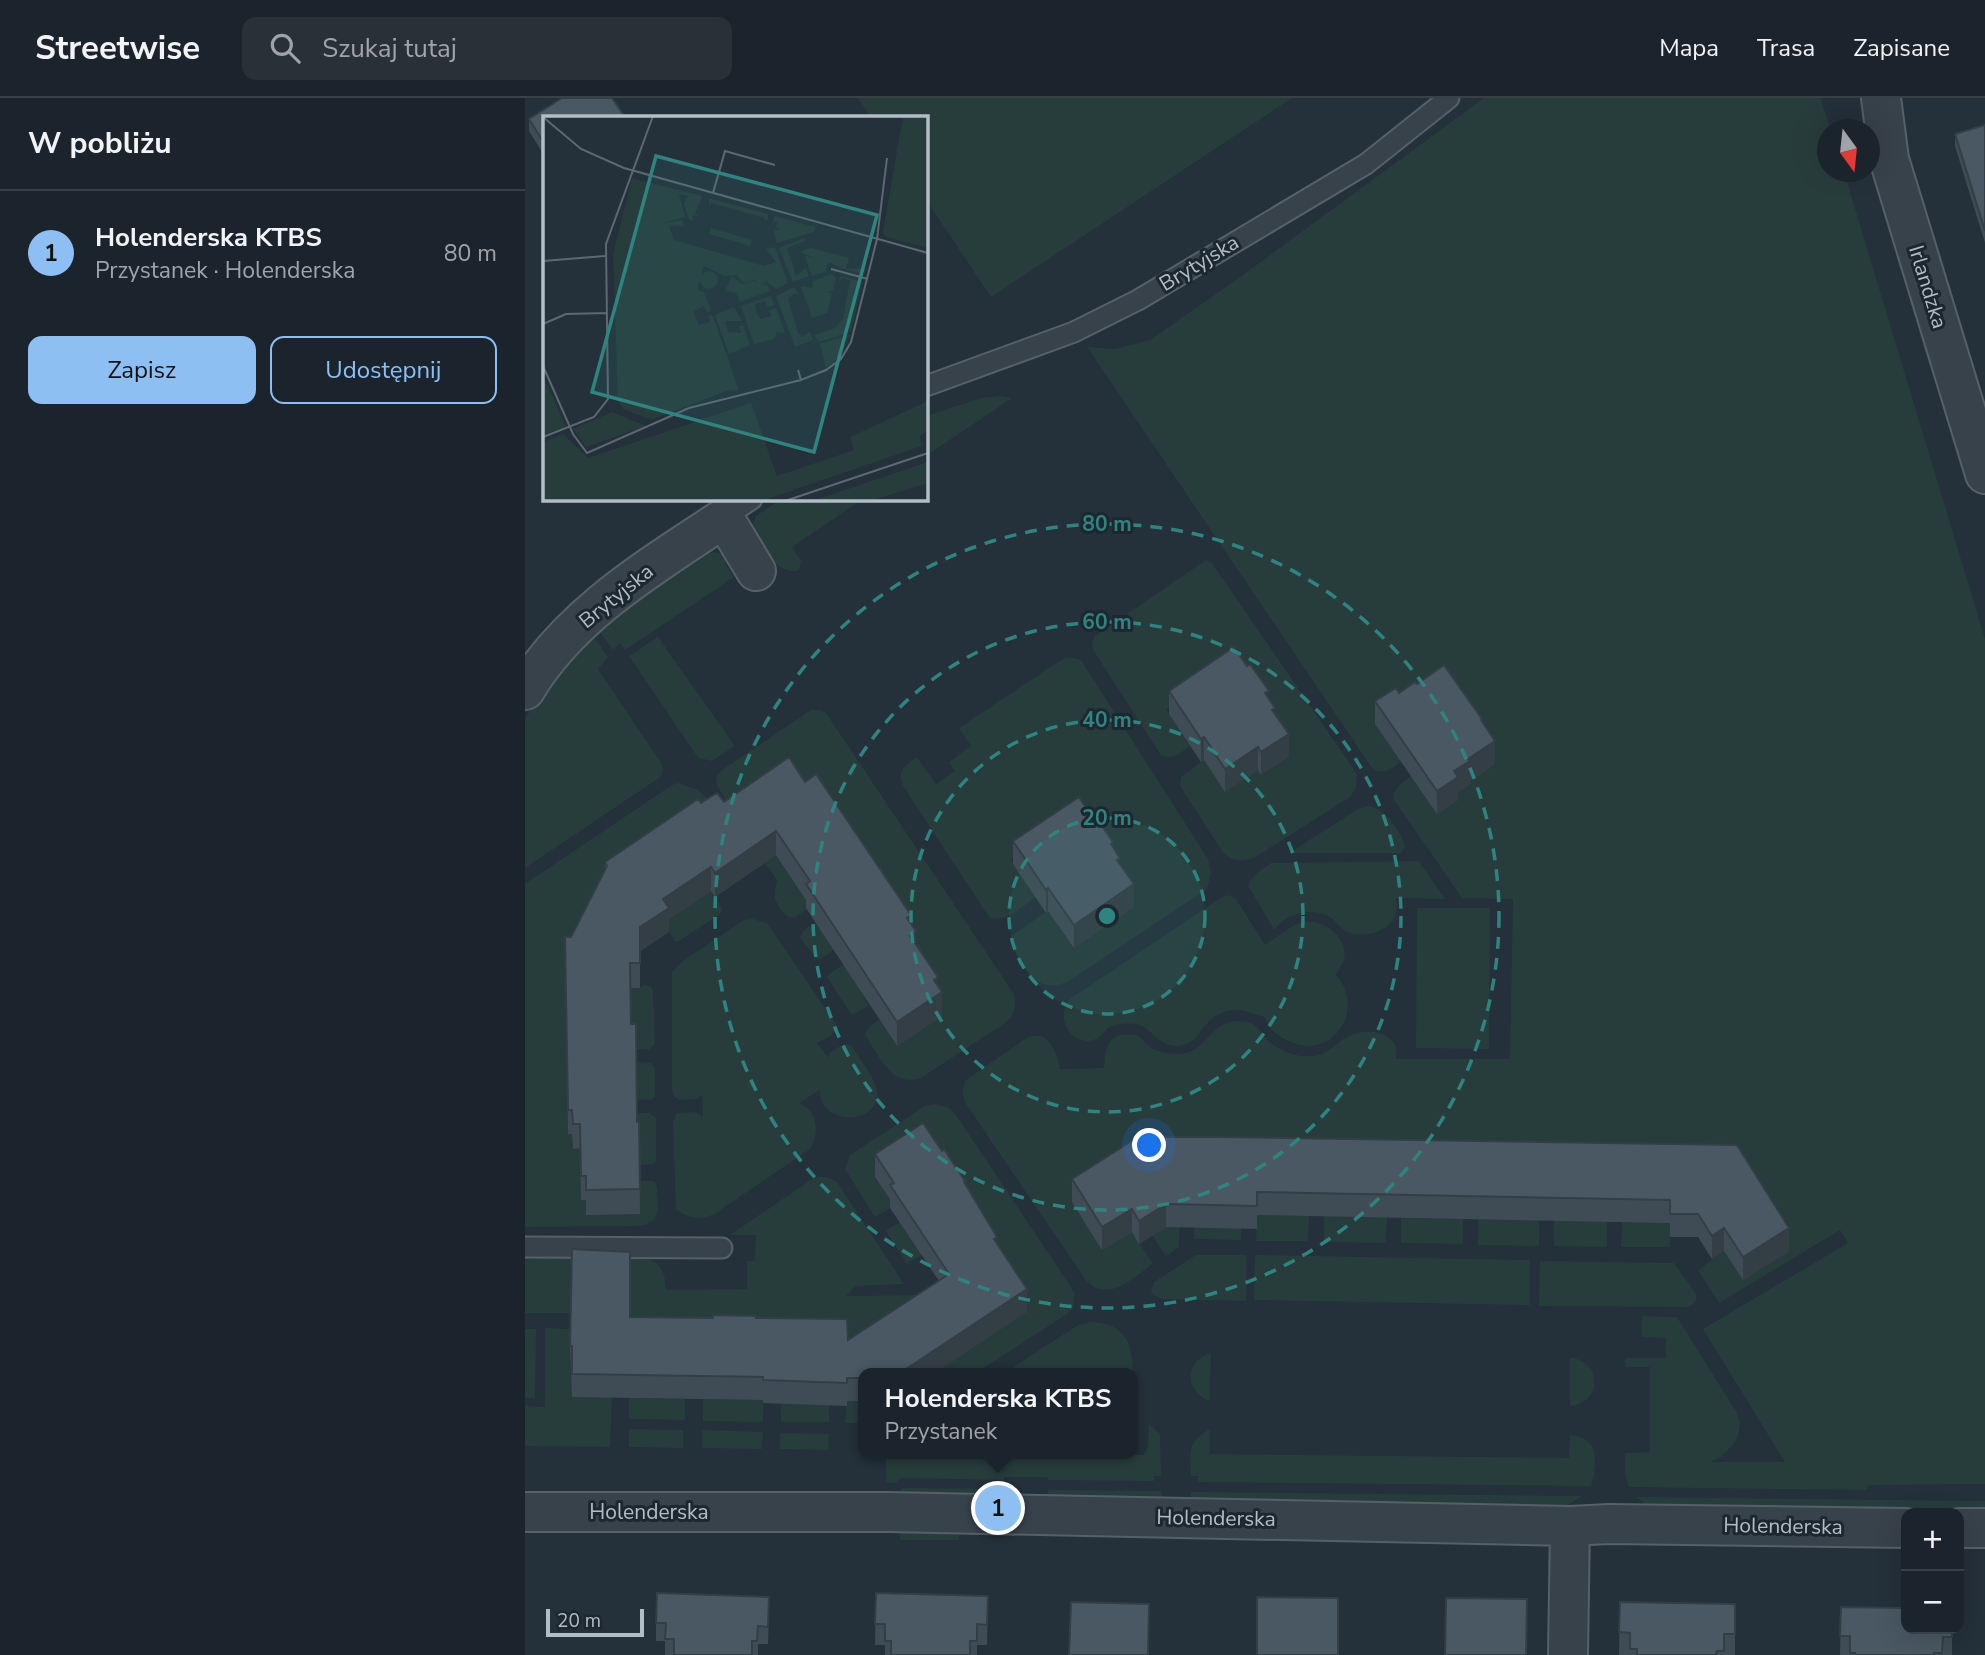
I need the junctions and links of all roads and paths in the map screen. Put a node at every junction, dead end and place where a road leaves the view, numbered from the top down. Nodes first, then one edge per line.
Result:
1 (1449, 98) edge
2 (1881, 98) edge
3 (927, 386) edge
4 (1985, 474) edge
5 (738, 508) edge
6 (756, 571) dead end
7 (525, 690) edge
8 (525, 1247) edge
9 (722, 1248) dead end
10 (525, 1511) edge
11 (1570, 1526) junction
12 (1901, 1528) edge
13 (1964, 1528) edge
14 (1985, 1528) edge
15 (1568, 1655) edge

1 - 3 lane, Brytyjska
2 - 4 street, Irlandzka
5 - 6 street, Brytyjska
5 - 7 street, Brytyjska
8 - 9 lane
10 - 11 street, Holenderska
11 - 12 street, Holenderska
11 - 15 street
13 - 14 street

